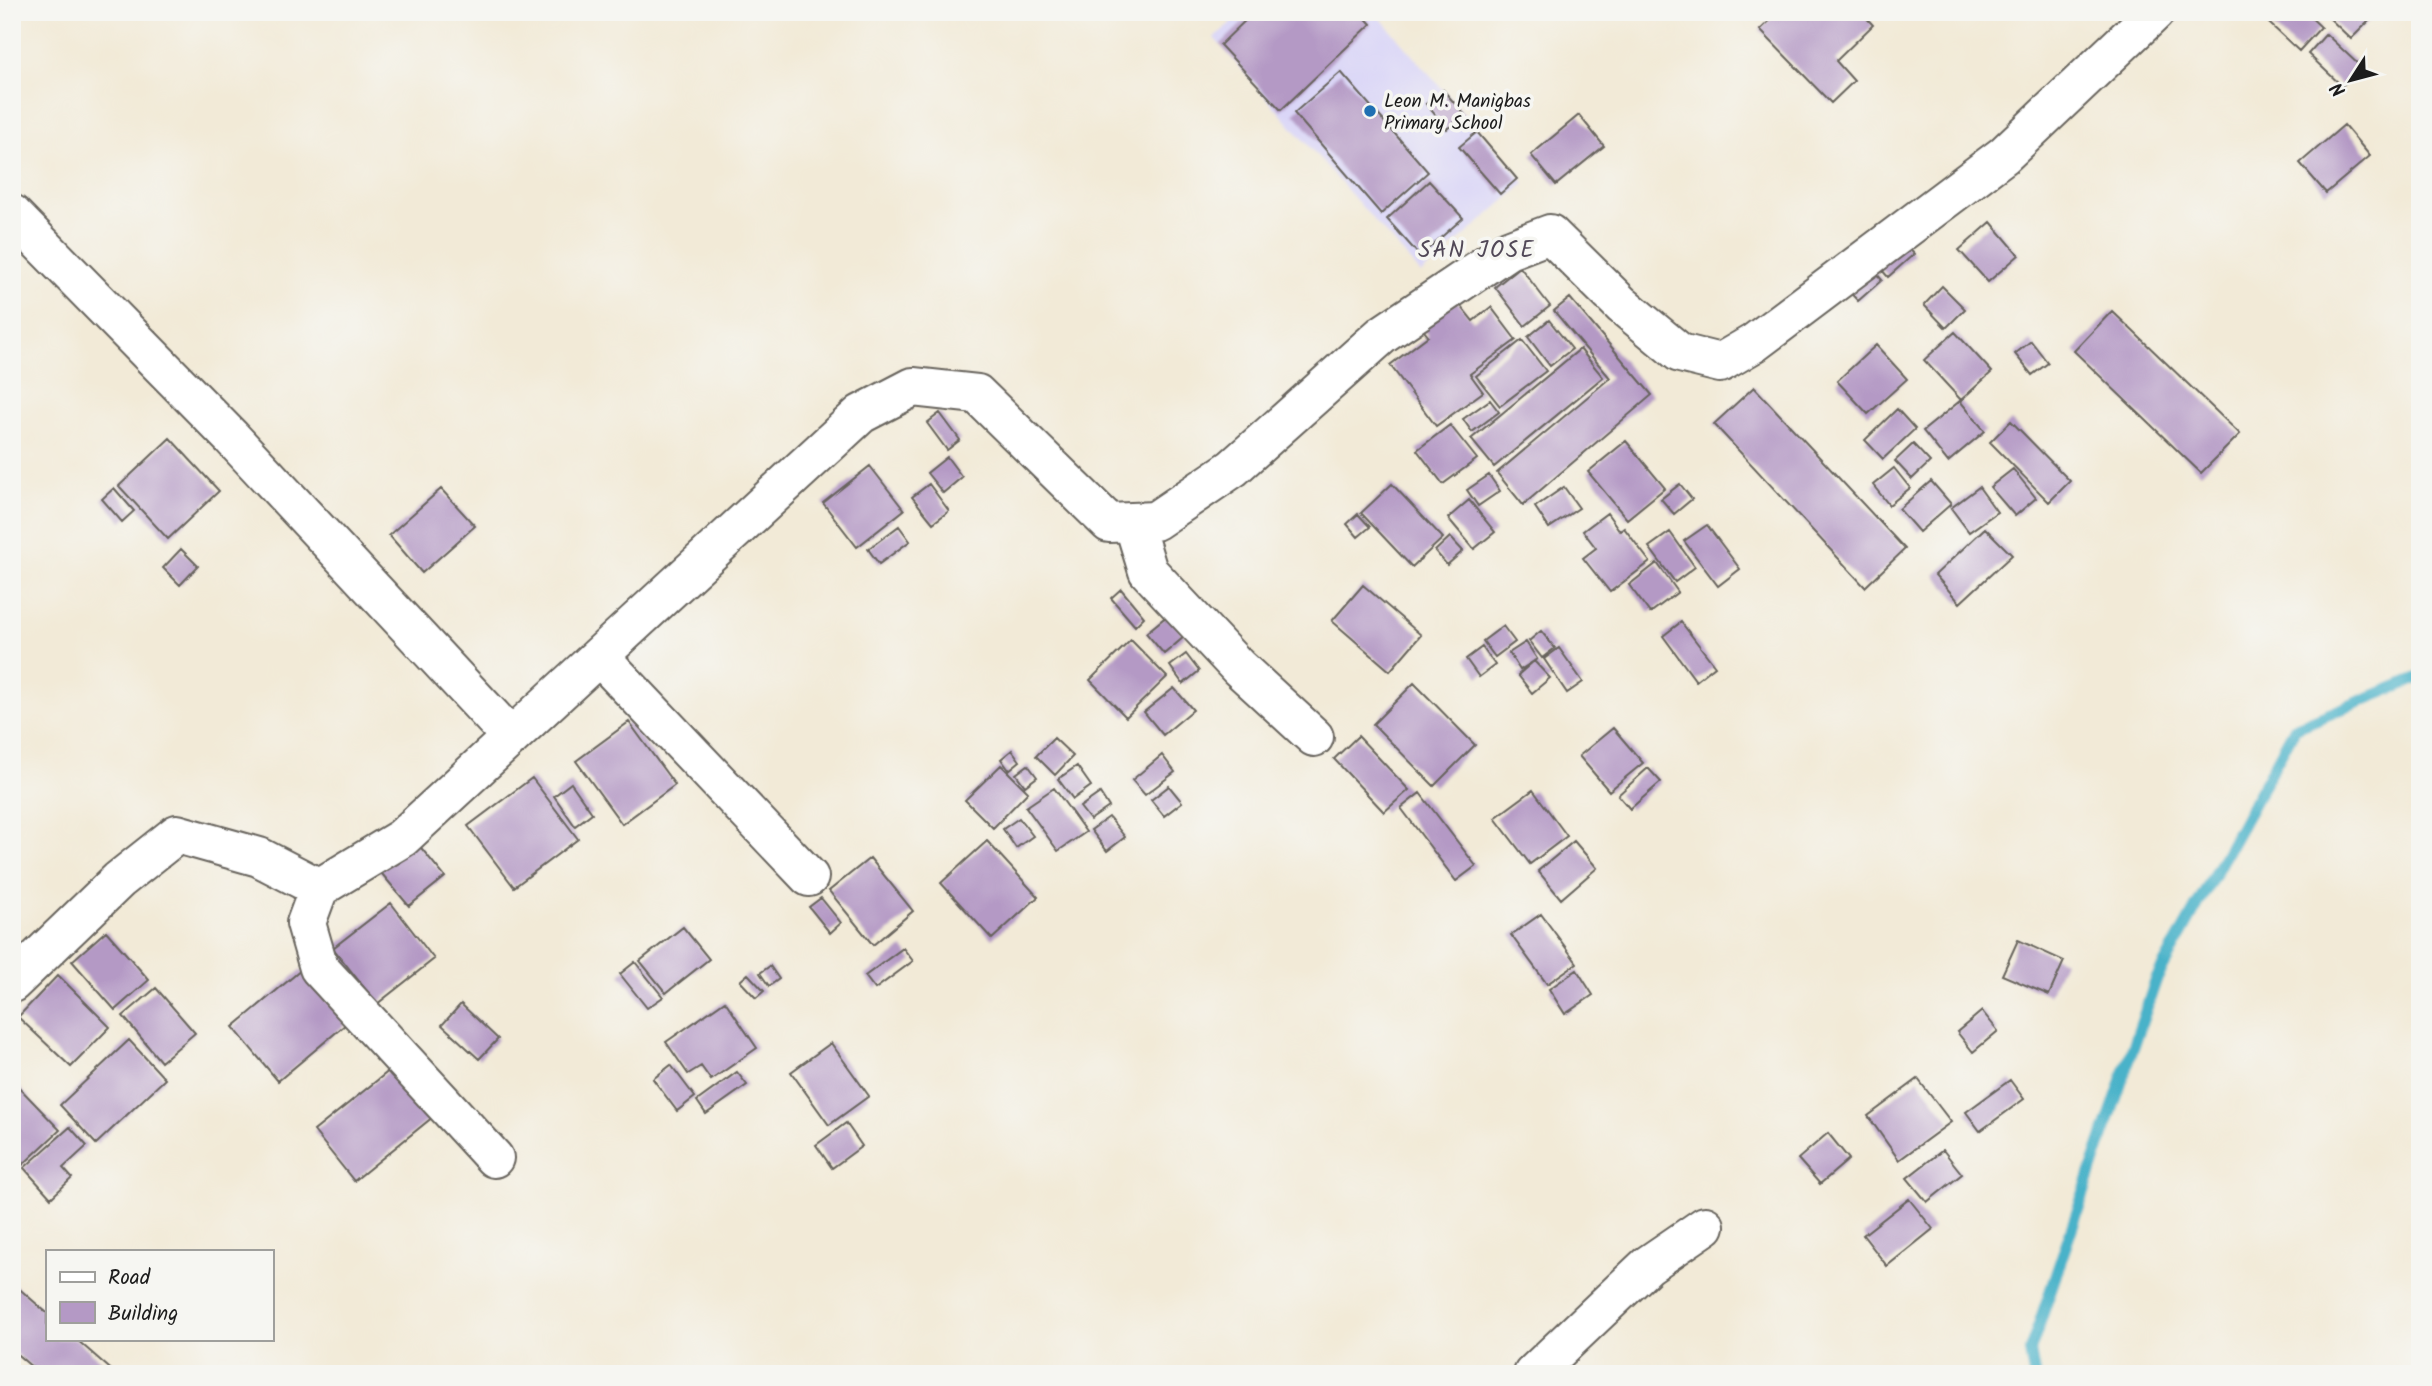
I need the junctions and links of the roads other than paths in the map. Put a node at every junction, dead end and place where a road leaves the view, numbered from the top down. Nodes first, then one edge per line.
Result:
1 (2155, 12) edge
2 (12, 214) edge
3 (1133, 522) junction
4 (599, 656) junction
5 (511, 737) junction
6 (1314, 737) dead end
7 (809, 877) dead end
8 (319, 888) junction
9 (12, 983) edge
10 (494, 1158) dead end
11 (1705, 1226) dead end
12 (1533, 1374) edge

1 - 3 street
2 - 5 street
3 - 4 street
3 - 6 street
4 - 5 street
4 - 7 street
5 - 8 street
8 - 9 street
8 - 10 street
11 - 12 street

